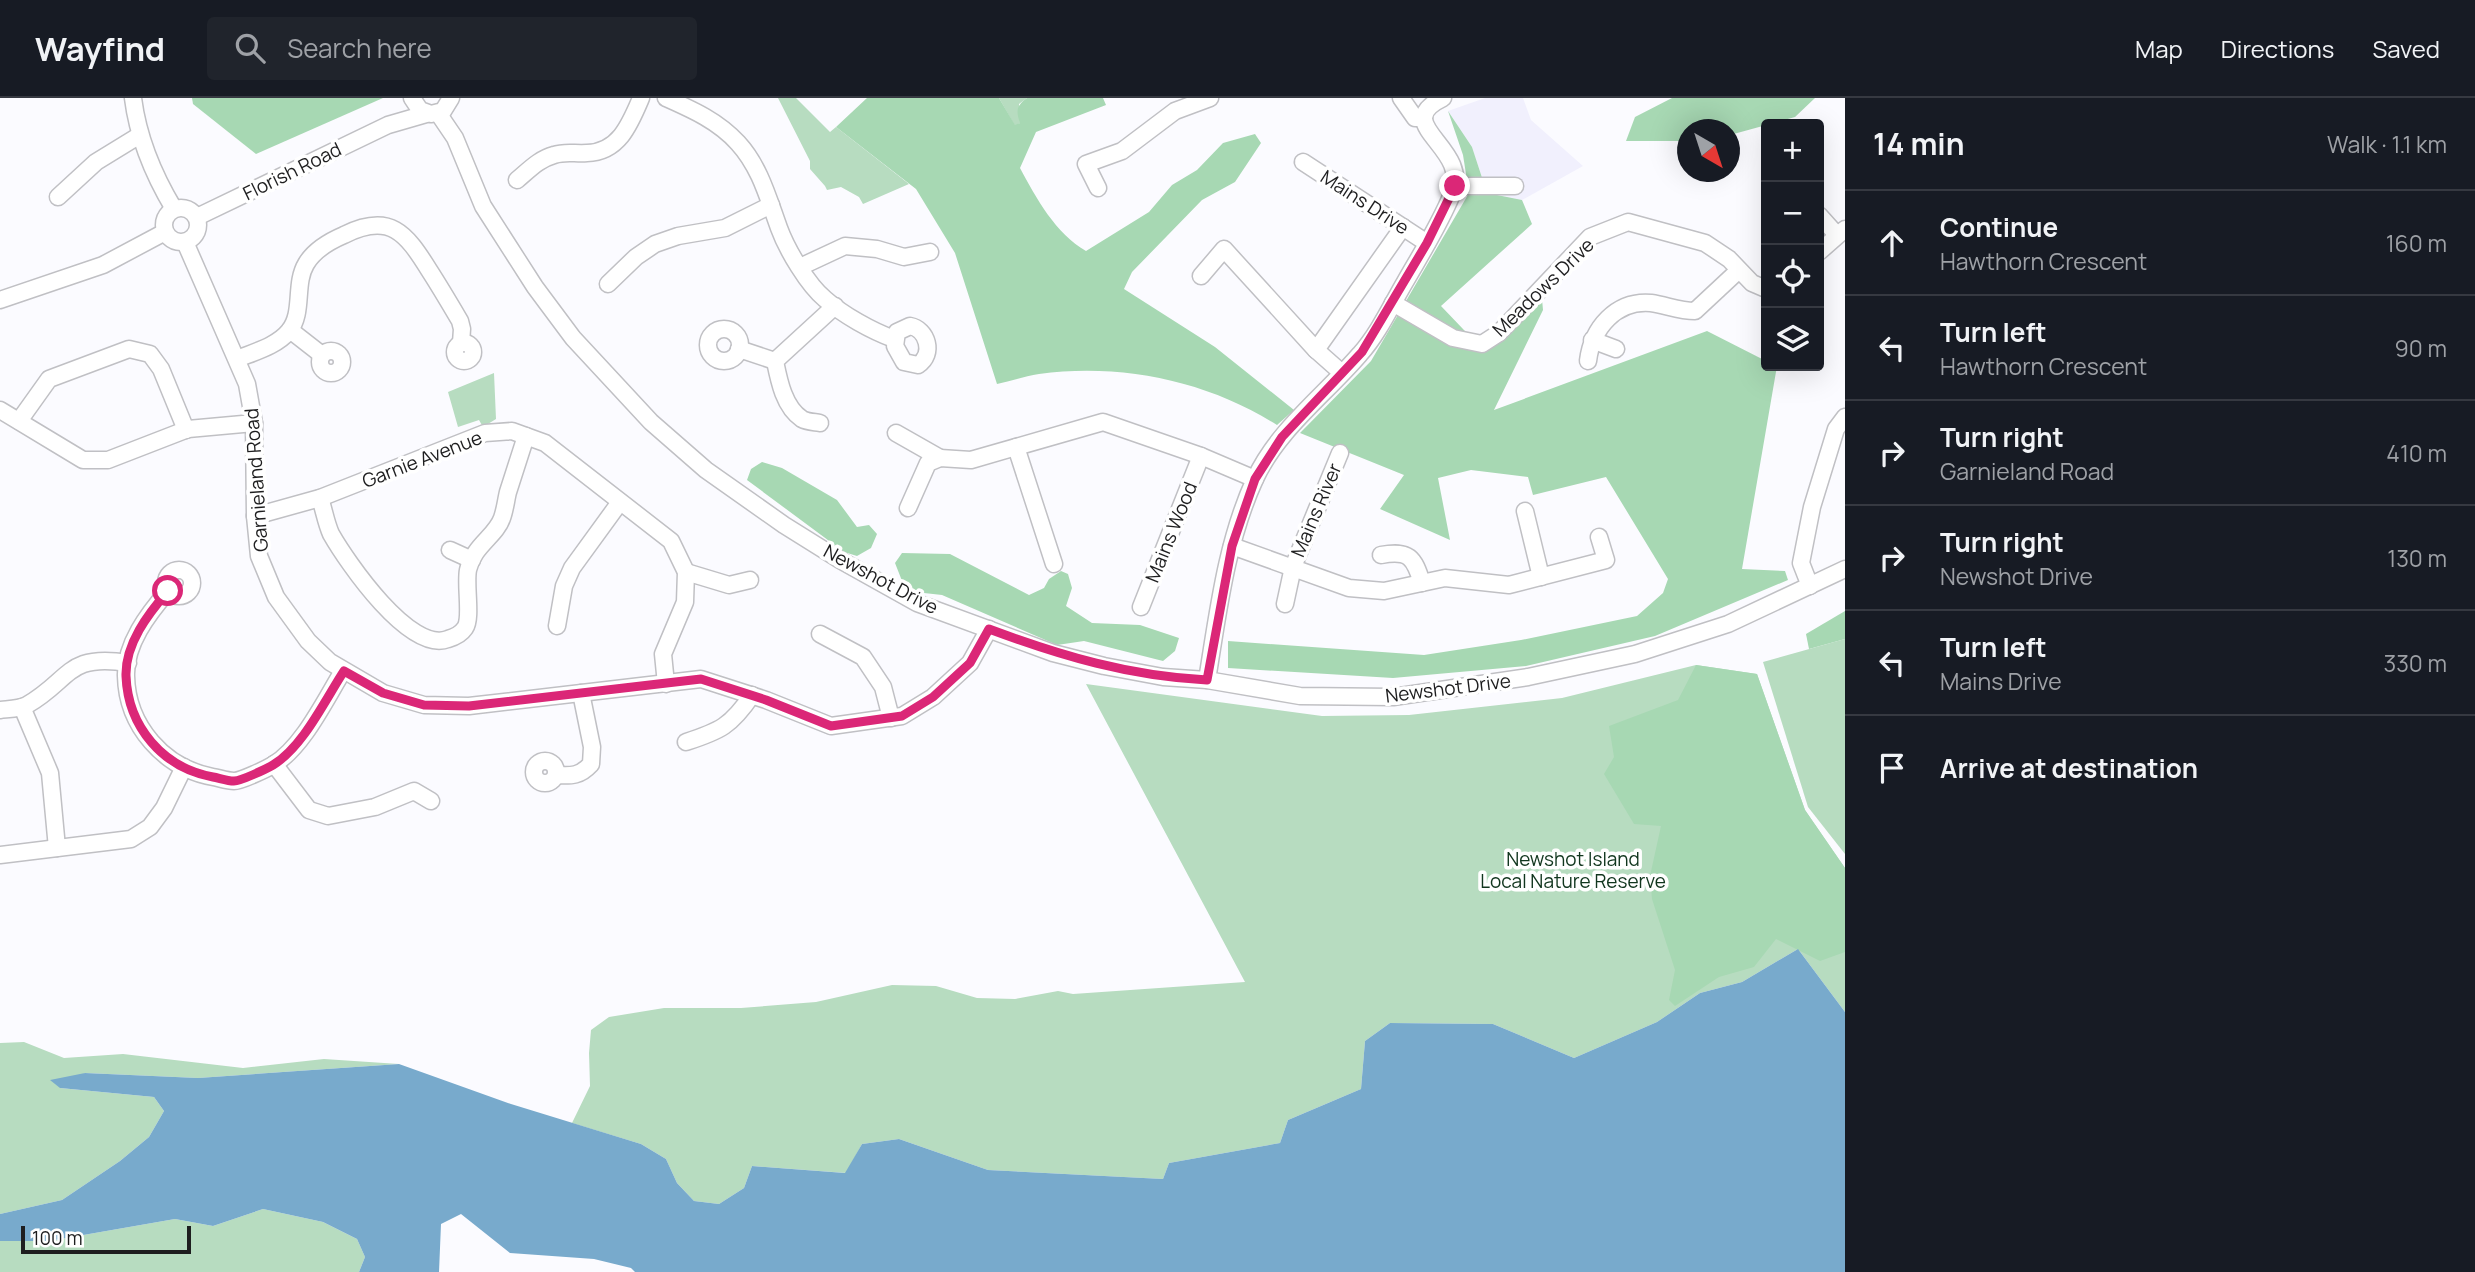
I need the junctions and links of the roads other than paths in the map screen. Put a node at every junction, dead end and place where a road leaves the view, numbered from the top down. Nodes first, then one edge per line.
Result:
1 (133, 98) edge
2 (641, 98) edge
3 (666, 98) edge
4 (1210, 98) edge
5 (1401, 98) edge
6 (1443, 98) edge
7 (437, 103) edge
8 (1172, 105) edge
9 (1424, 123) junction
10 (140, 135) junction
11 (1303, 162) dead end
12 (517, 180) dead end
13 (1455, 186) junction
14 (1515, 186) dead end
15 (1098, 188) dead end
16 (58, 197) dead end
17 (771, 205) junction
18 (174, 209) junction
19 (197, 217) junction
20 (1824, 219) edge
21 (1403, 227) junction
22 (165, 232) junction
23 (1841, 232) edge
24 (185, 242) junction
25 (1427, 243) junction
26 (1824, 247) edge
27 (930, 252) dead end
28 (800, 267) junction
29 (1739, 270) junction
30 (1201, 276) dead end
31 (608, 284) dead end
32 (1761, 287) edge
33 (0, 300) edge
34 (1393, 303) junction
35 (835, 306) junction
36 (290, 330) junction
37 (894, 339) dead end
38 (1592, 340) junction
39 (461, 343) dead end
40 (739, 349) dead end
41 (1616, 349) dead end
42 (1316, 351) junction
43 (322, 355) dead end
44 (237, 359) junction
45 (1588, 360) dead end
46 (775, 361) junction
47 (1342, 373) junction
48 (0, 410) edge
49 (1845, 417) edge
50 (19, 421) junction
51 (254, 423) junction
52 (820, 423) dead end
53 (186, 430) junction
54 (896, 433) dead end
55 (526, 436) junction
56 (1016, 447) junction
57 (1340, 453) dead end
58 (1201, 456) junction
59 (940, 458) junction
60 (1255, 479) junction
61 (320, 498) junction
62 (621, 502) junction
63 (908, 508) dead end
64 (1525, 510) dead end
65 (255, 516) junction
66 (1599, 537) dead end
67 (1232, 546) junction
68 (450, 550) dead end
69 (1381, 555) dead end
70 (472, 560) junction
71 (1054, 564) dead end
72 (1293, 567) junction
73 (1845, 569) edge
74 (686, 572) junction
75 (1541, 577) junction
76 (750, 580) dead end
77 (1422, 583) junction
78 (1810, 586) junction
79 (168, 591) dead end
80 (1285, 604) dead end
81 (1141, 607) dead end
82 (557, 626) dead end
83 (989, 629) junction
84 (820, 634) dead end
85 (128, 663) junction
86 (344, 671) junction
87 (1207, 680) junction
88 (666, 684) junction
89 (581, 693) junction
90 (752, 695) junction
91 (22, 707) junction
92 (0, 710) edge
93 (891, 718) junction
94 (686, 742) dead end
95 (274, 764) junction
96 (184, 767) junction
97 (556, 775) dead end
98 (431, 801) dead end
99 (57, 848) junction
100 (0, 855) edge

1 - 10 street
2 - 12 street
3 - 17 street
4 - 8 street
5 - 9 street
6 - 9 street
7 - 19 street, Florish Road
7 - 83 street, Newshot Drive
8 - 15 street
9 - 13 street
10 - 16 street
10 - 18 street
11 - 21 street, Mains Drive
13 - 14 street
13 - 25 street, Mains Drive
17 - 28 street
17 - 31 street
18 - 19 street
18 - 22 street
19 - 24 street
20 - 23 street
21 - 25 street, Mains Drive
21 - 42 street
22 - 24 street
22 - 33 street
23 - 26 street
24 - 44 street, Garnieland Road
25 - 34 street, Mains Drive
27 - 28 street
28 - 35 street
29 - 32 street, Meadows Drive
29 - 34 street, Meadows Drive
29 - 38 street
30 - 42 street
34 - 47 street, Mains Drive
35 - 37 street
35 - 46 street
36 - 39 street
36 - 43 street
36 - 44 street
38 - 41 street
38 - 45 street
40 - 46 street
42 - 47 street
44 - 51 street, Garnieland Road
46 - 52 street
47 - 60 street, Mains Drive
48 - 50 street
49 - 78 street
50 - 53 street
50 - 53 street
51 - 53 street
51 - 65 street, Garnieland Road
54 - 59 street
55 - 61 street, Garnie Avenue
55 - 62 street, Garnie Avenue
55 - 70 street
56 - 58 street, Mains Wood
56 - 59 street, Mains Wood
56 - 71 street
57 - 72 street, Mains River
58 - 60 street, Mains Wood
58 - 81 street, Mains Wood
59 - 63 street
60 - 67 street, Mains Drive
61 - 65 street, Garnie Avenue
61 - 70 street
62 - 74 street, Garnie Avenue
62 - 82 street
64 - 75 street
65 - 86 street, Garnieland Road
66 - 75 street, Mains River
67 - 72 street, Mains River
67 - 87 street, Mains Drive
68 - 70 street
69 - 77 street
72 - 77 street, Mains River
72 - 80 street, Mains River
73 - 78 street, Newshot Drive
74 - 76 street
74 - 88 street
75 - 77 street, Mains River
78 - 87 street, Newshot Drive
79 - 85 street
83 - 87 street, Newshot Drive
83 - 93 street, Garnieland Road
84 - 93 street
85 - 91 street
85 - 96 street
86 - 89 street, Garnieland Road
86 - 95 street
88 - 89 street, Garnieland Road
88 - 90 street, Garnieland Road
89 - 97 street
90 - 93 street, Garnieland Road
90 - 94 street
91 - 92 street
91 - 99 street
95 - 96 street
95 - 98 street
96 - 99 street
99 - 100 street

